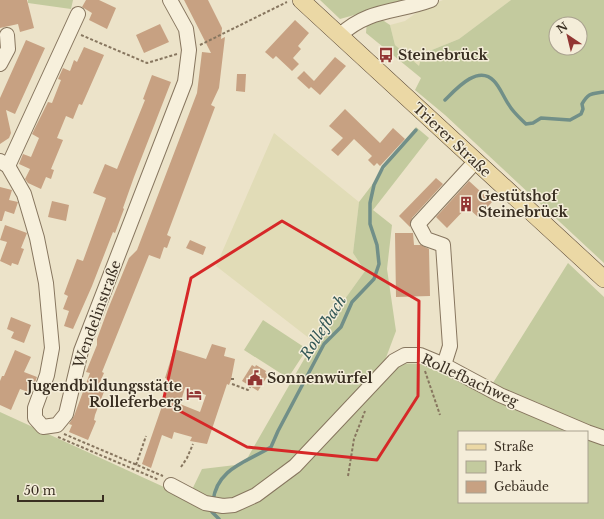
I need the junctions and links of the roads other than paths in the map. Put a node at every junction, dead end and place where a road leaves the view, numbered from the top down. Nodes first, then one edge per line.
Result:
1 (170, 0) edge
2 (301, 0) edge
3 (431, 0) edge
4 (78, 14) dead end
5 (7, 35) dead end
6 (340, 35) junction
7 (0, 64) edge
8 (475, 162) junction
9 (4, 163) edge
10 (604, 279) edge
11 (444, 365) junction
12 (585, 431) edge
13 (588, 432) edge
14 (604, 438) edge
15 (171, 485) road end

1 - 9 street, Wendelinstraße
2 - 6 main road, Trierer Straße
3 - 6 street
4 - 9 street, Wendelinstraße
5 - 7 street
6 - 8 main road, Trierer Straße
8 - 10 main road, Trierer Straße
8 - 11 street
11 - 12 street, Rollefbachweg
11 - 15 street, Rollefbachweg
13 - 14 street, Rollefbachweg

